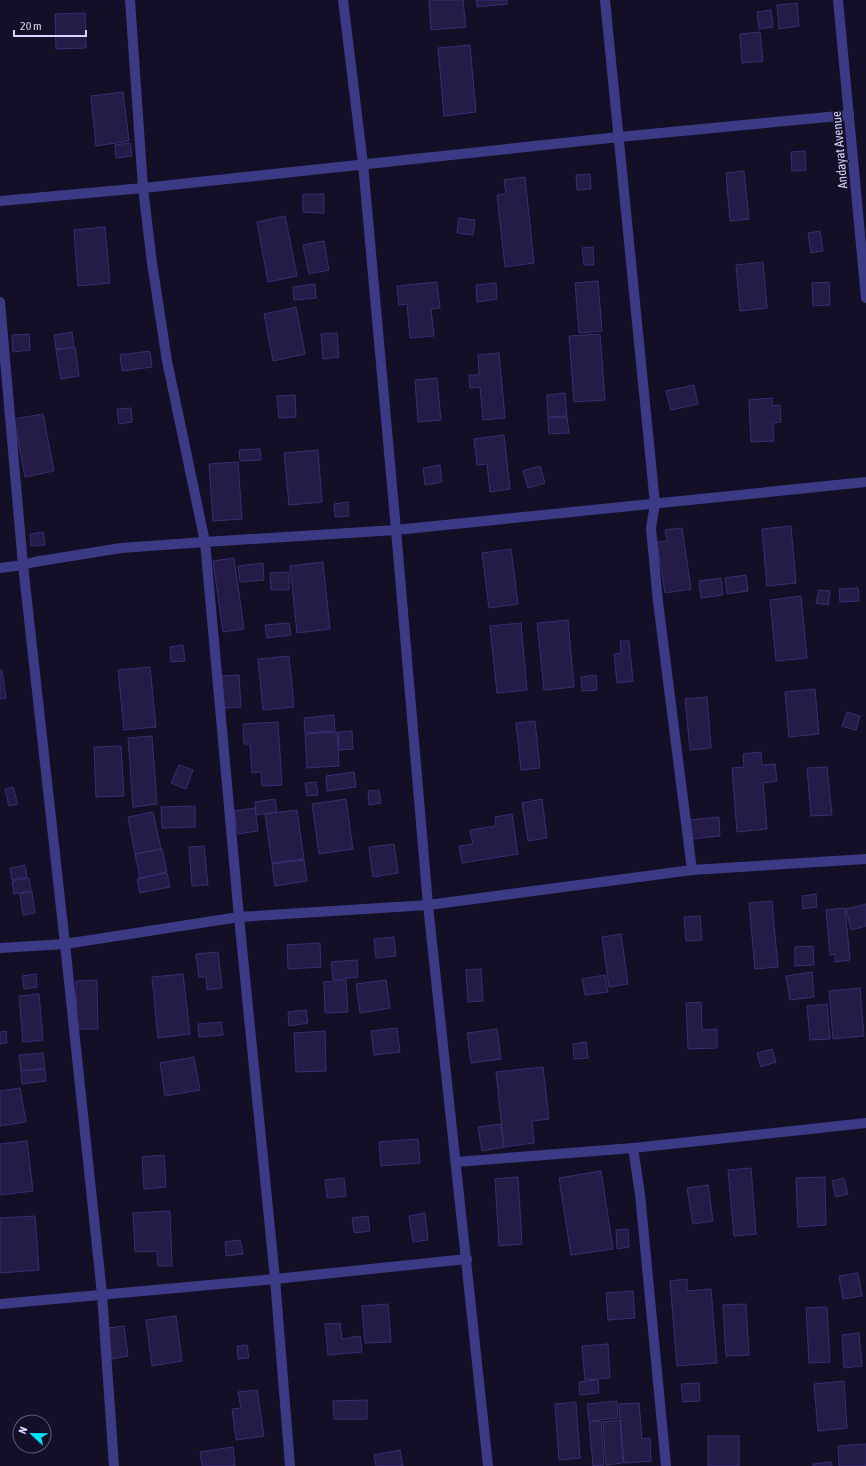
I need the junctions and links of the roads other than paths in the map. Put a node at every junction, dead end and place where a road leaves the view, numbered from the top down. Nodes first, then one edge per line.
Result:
1 (130, 0) edge
2 (343, 0) edge
3 (605, 0) edge
4 (838, 0) edge
5 (849, 115) junction
6 (619, 137) junction
7 (363, 164) junction
8 (143, 188) junction
9 (0, 201) edge
10 (866, 298) edge
11 (0, 302) edge
12 (866, 482) edge
13 (655, 504) junction
14 (396, 530) junction
15 (205, 542) junction
16 (23, 565) junction
17 (0, 568) edge
18 (866, 859) edge
19 (692, 870) junction
20 (428, 905) junction
21 (239, 917) junction
22 (65, 944) junction
23 (0, 948) edge
24 (866, 1123) edge
25 (633, 1148) junction
26 (456, 1162) junction
27 (467, 1259) junction
28 (275, 1279) junction
29 (102, 1294) junction
30 (0, 1304) edge
31 (114, 1466) edge
32 (290, 1466) edge
33 (488, 1466) edge
34 (666, 1466) edge

1 - 8 street
2 - 7 street
3 - 6 street
4 - 5 street, Andayat Avenue
5 - 6 street
5 - 10 street, Andayat Avenue
6 - 7 street
6 - 13 street
7 - 8 street
7 - 14 street
8 - 9 street
8 - 15 street
11 - 16 street
12 - 13 street
13 - 14 street
13 - 19 street
14 - 15 street
14 - 20 street
15 - 16 street
15 - 21 street
16 - 17 street
16 - 22 street
18 - 19 street
19 - 20 street
20 - 21 street
20 - 26 street
21 - 22 street
21 - 28 street
22 - 23 street
22 - 29 street
24 - 25 street
25 - 26 street
25 - 34 street
26 - 27 street
27 - 28 street
27 - 33 street
28 - 29 street
28 - 32 street
29 - 30 street
29 - 31 street

